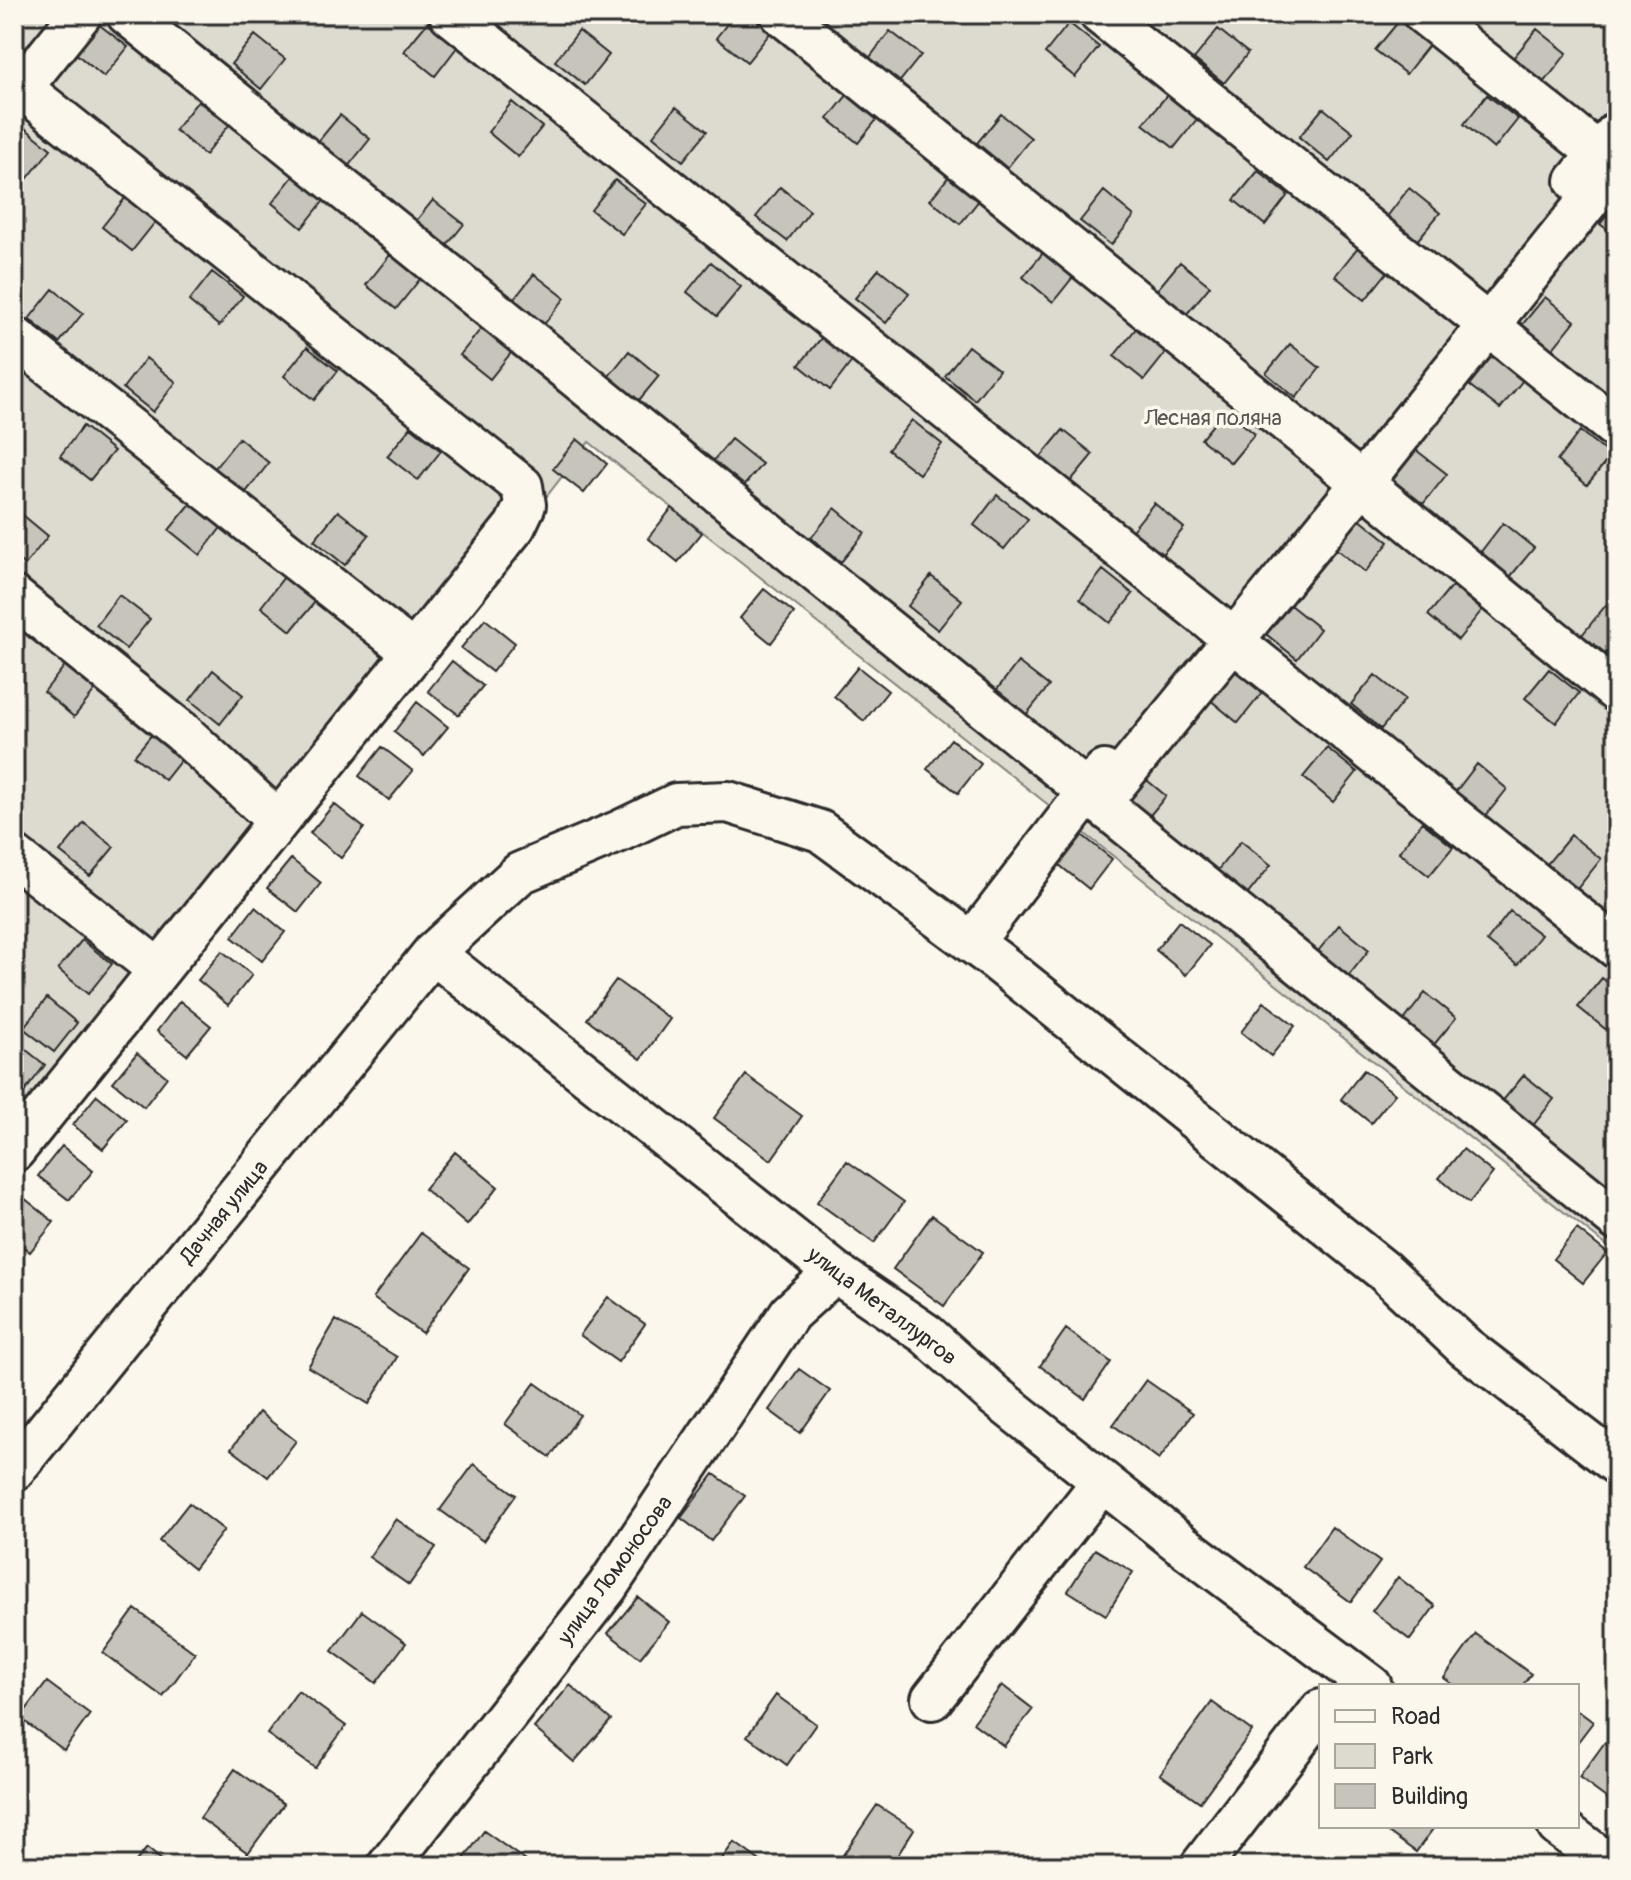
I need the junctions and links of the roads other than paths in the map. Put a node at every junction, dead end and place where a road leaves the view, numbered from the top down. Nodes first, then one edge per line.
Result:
1 (81, 14) edge
2 (127, 14) edge
3 (450, 14) edge
4 (781, 14) edge
5 (1100, 14) edge
6 (1424, 14) edge
7 (16, 89) edge
8 (1613, 157) edge
9 (1482, 320) junction
10 (14, 337) edge
11 (1617, 429) edge
12 (1354, 477) junction
13 (14, 597) edge
14 (1226, 634) junction
15 (414, 653) junction
16 (1617, 692) edge
17 (1087, 791) junction
18 (278, 821) junction
19 (14, 856) edge
20 (972, 943) junction
21 (1617, 948) edge
22 (433, 953) junction
23 (159, 970) junction
24 (14, 1151) edge
25 (1617, 1220) edge
26 (835, 1272) junction
27 (1617, 1464) edge
28 (14, 1470) edge
29 (1102, 1482) junction
30 (1354, 1681) edge
31 (932, 1699) dead end
32 (1319, 1713) edge
33 (1561, 1828) edge
34 (388, 1866) edge
35 (1201, 1866) edge
36 (1611, 1866) edge

1 - 7 street
2 - 17 street
3 - 14 street
4 - 12 street
5 - 9 street
6 - 8 street
7 - 15 street
8 - 9 street
9 - 11 street
9 - 12 street
10 - 15 street
12 - 14 street
12 - 16 street
13 - 18 street
14 - 17 street
14 - 21 street
14 - 25 street
15 - 18 street
17 - 20 street
18 - 23 street
19 - 23 street
20 - 22 street, Дачная улица
20 - 27 street, Дачная улица
22 - 26 street, улица Металлургов
22 - 28 street, Дачная улица
23 - 24 street
26 - 29 street, улица Металлургов
26 - 34 street, улица Ломоносова
29 - 30 street, улица Металлургов
29 - 31 street
32 - 35 street
33 - 36 street

